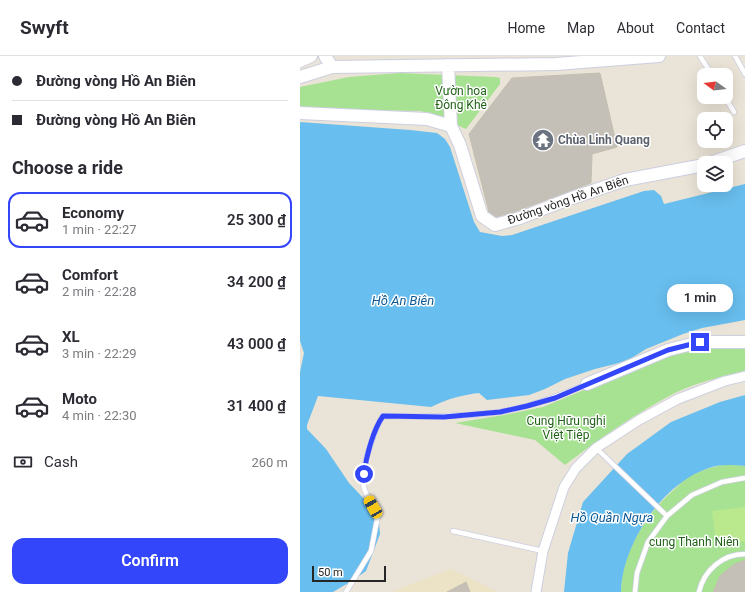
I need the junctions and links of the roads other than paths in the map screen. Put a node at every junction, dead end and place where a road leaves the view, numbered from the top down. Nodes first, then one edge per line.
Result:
1 (311, 56) edge
2 (325, 56) edge
3 (658, 56) edge
4 (700, 56) edge
5 (734, 56) edge
6 (539, 60) edge
7 (300, 61) edge
8 (448, 65) junction
9 (332, 67) junction
10 (708, 68) edge
11 (745, 74) edge
12 (300, 77) edge
13 (729, 104) edge
14 (734, 112) dead end
15 (300, 114) edge
16 (451, 126) junction
17 (745, 151) edge
18 (730, 156) edge
19 (697, 166) edge
20 (745, 342) edge
21 (745, 376) edge
22 (587, 384) joint
23 (596, 448) junction
24 (745, 478) edge
25 (668, 516) junction
26 (453, 531) dead end
27 (543, 552) junction
28 (745, 554) edge
29 (346, 592) edge
30 (536, 592) edge
31 (635, 592) edge
32 (699, 592) edge

1 - 7 street
2 - 9 street
3 - 6 street
4 - 10 lane
5 - 11 lane
6 - 8 street
8 - 9 street
8 - 16 street, Đường vòng Hồ An Biên
9 - 12 street
13 - 14 lane
15 - 16 street
16 - 19 street, Đường vòng Hồ An Biên
17 - 18 street
20 - 22 street
21 - 23 street
22 - 29 lane
23 - 25 lane
23 - 27 street
24 - 25 lane
25 - 31 lane
26 - 27 lane
27 - 30 street
28 - 32 lane

